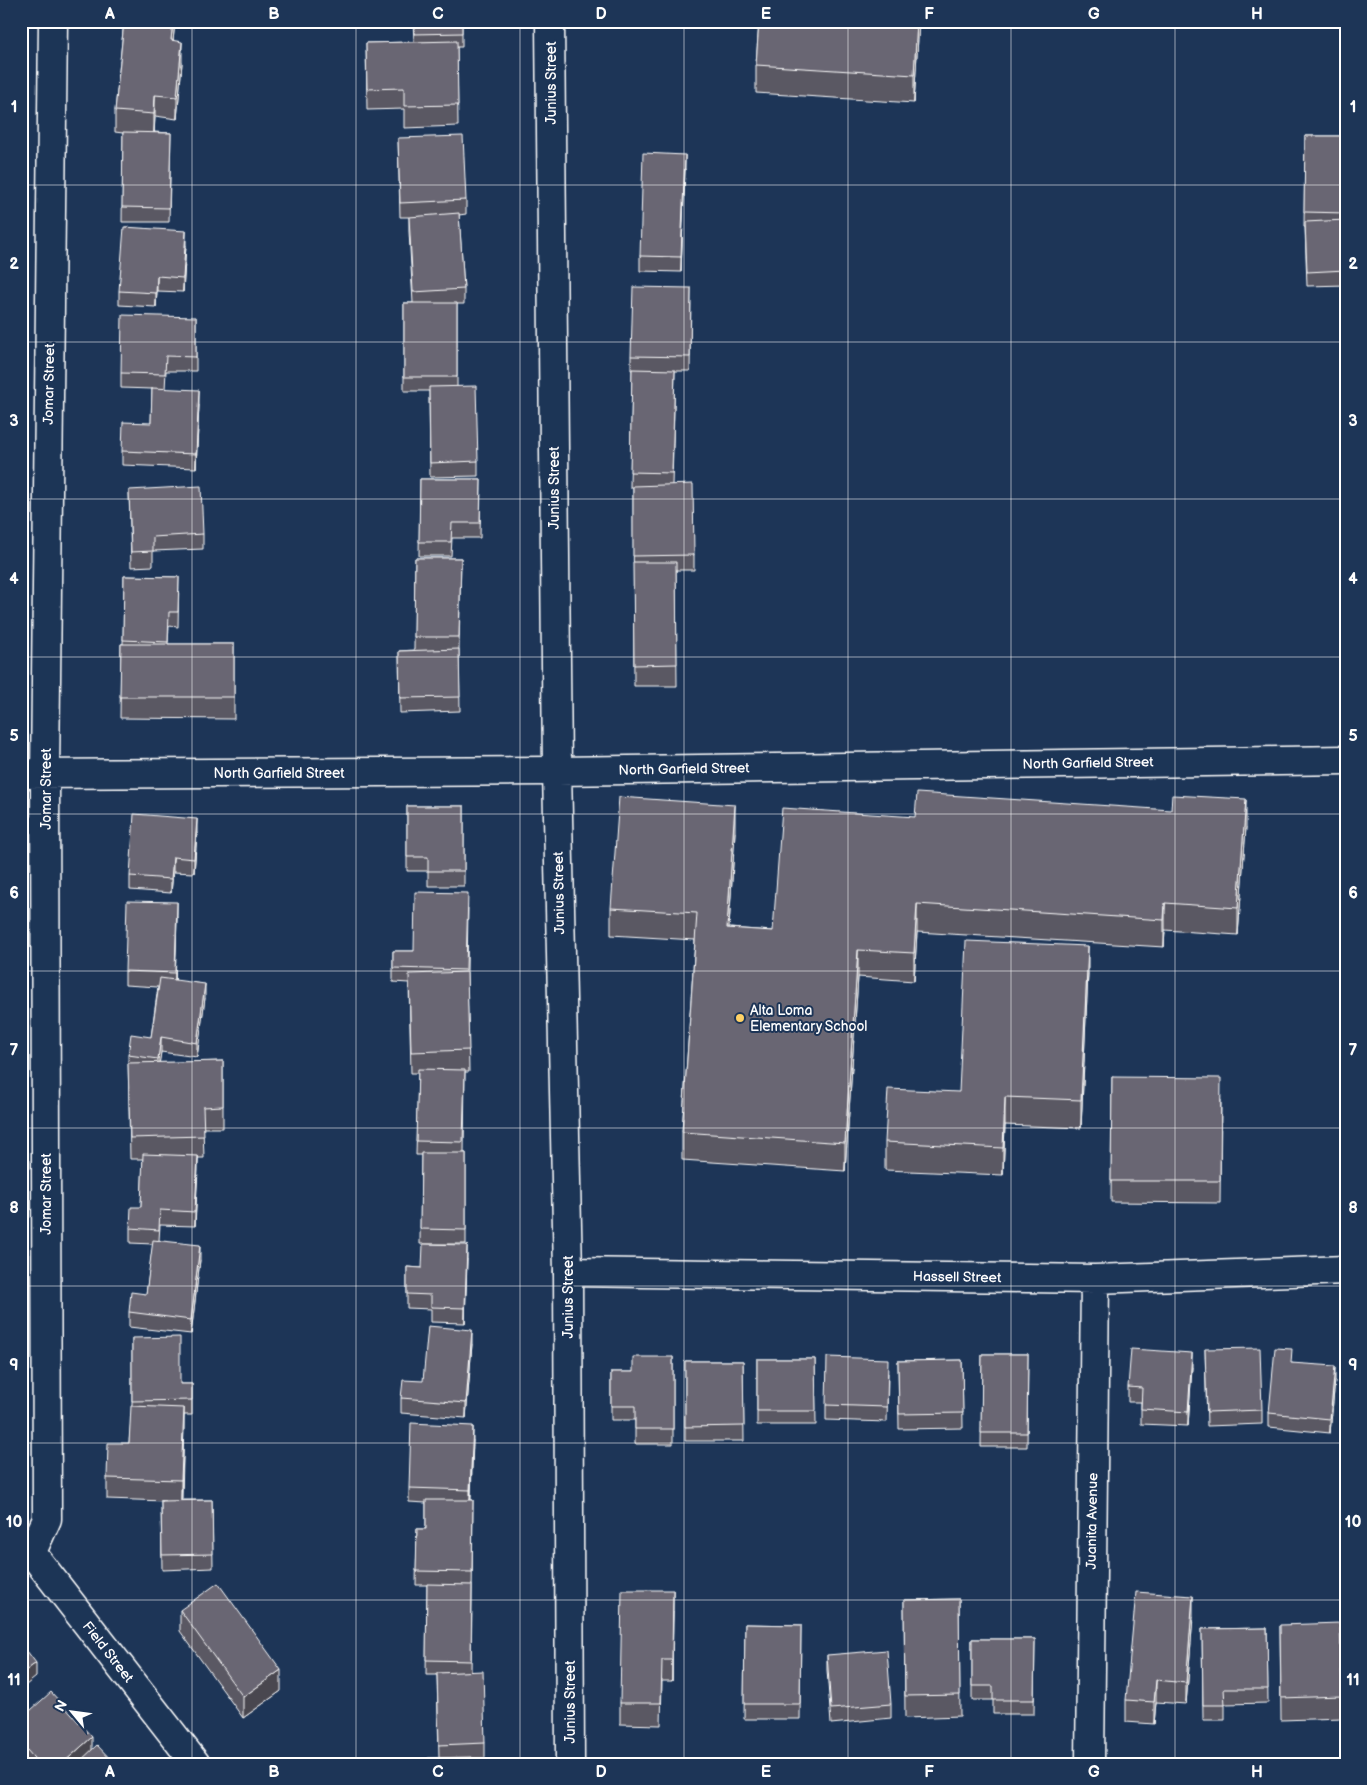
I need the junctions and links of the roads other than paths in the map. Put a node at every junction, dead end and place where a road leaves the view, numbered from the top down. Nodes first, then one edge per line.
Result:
1 (53, 21) edge
2 (550, 21) edge
3 (1346, 760) edge
4 (556, 771) junction
5 (33, 775) edge
6 (1346, 1270) edge
7 (568, 1272) junction
8 (1095, 1279) junction
9 (26, 1546) edge
10 (196, 1764) edge
11 (570, 1764) edge
12 (1090, 1764) edge

1 - 5 street, Jomar Street
2 - 4 street, Junius Street
3 - 4 street, North Garfield Street
4 - 5 street, North Garfield Street
4 - 7 street, Junius Street
5 - 9 street, Jomar Street
6 - 8 street, Hassell Street
7 - 8 street, Hassell Street
7 - 11 street, Junius Street
8 - 12 street, Juanita Avenue
9 - 10 street, Field Street

